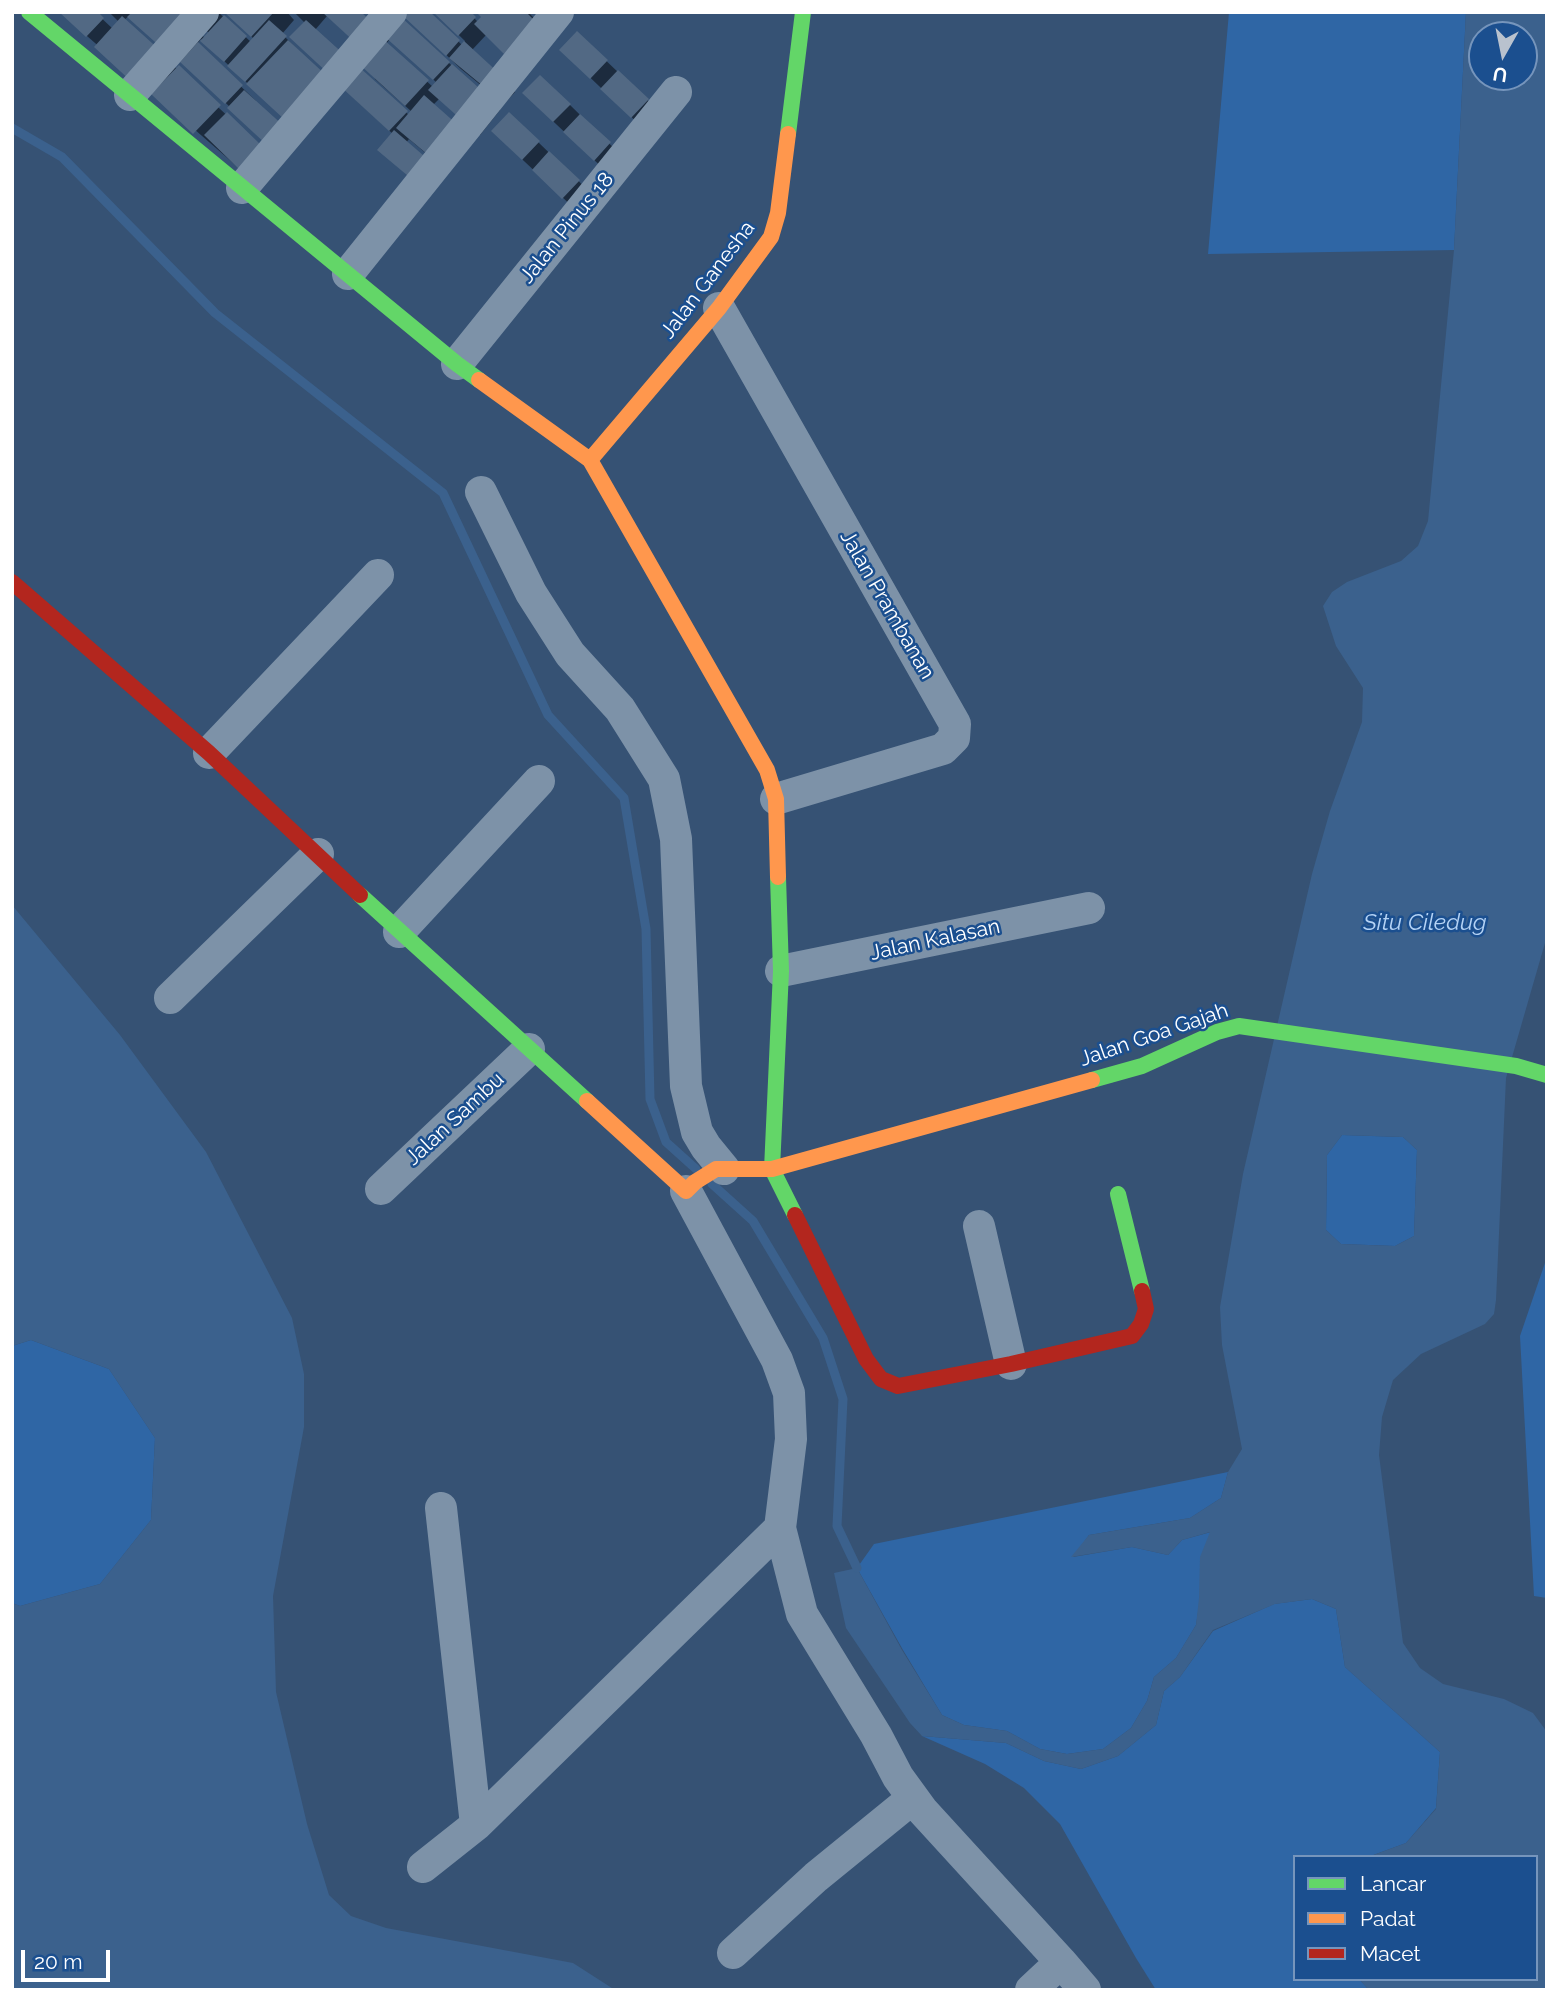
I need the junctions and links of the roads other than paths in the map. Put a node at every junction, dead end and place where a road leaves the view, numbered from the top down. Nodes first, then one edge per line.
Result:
1 (203, 12) edge
2 (391, 12) edge
3 (558, 12) edge
4 (803, 12) edge
5 (31, 13) edge
6 (676, 92) dead end
7 (130, 95) junction
8 (243, 188) junction
9 (348, 274) junction
10 (719, 307) junction
11 (457, 363) junction
12 (590, 460) junction
13 (481, 492) dead end
14 (378, 575) dead end
15 (12, 582) edge
16 (209, 753) junction
17 (539, 781) dead end
18 (776, 799) junction
19 (318, 854) junction
20 (1089, 908) dead end
21 (399, 932) junction
22 (781, 971) junction
23 (170, 998) dead end
24 (529, 1049) junction
25 (1547, 1075) edge
26 (720, 1169) junction
27 (772, 1169) junction
28 (691, 1186) junction
29 (381, 1189) dead end
30 (1118, 1194) dead end
31 (979, 1226) dead end
32 (1011, 1364) junction
33 (441, 1508) dead end
34 (780, 1528) junction
35 (913, 1798) junction
36 (476, 1825) junction
37 (423, 1867) dead end
38 (733, 1953) dead end
39 (1061, 1962) junction
40 (1031, 1990) edge
41 (1085, 1990) edge

1 - 7 street
2 - 8 street
3 - 9 street
4 - 10 street, Jalan Ganesha
5 - 7 street
6 - 11 street, Jalan Pinus 18
7 - 8 street
8 - 9 street
9 - 11 street
10 - 12 street, Jalan Ganesha
10 - 18 street, Jalan Prambanan
11 - 12 street
12 - 18 street
13 - 26 street
14 - 16 street
15 - 16 street
16 - 19 street
17 - 21 street
18 - 22 street
19 - 21 street
19 - 23 street
20 - 22 street, Jalan Kalasan
21 - 24 street
22 - 27 street
24 - 28 street
24 - 29 street, Jalan Sambu
25 - 27 street, Jalan Goa Gajah
26 - 27 street, Jalan Goa Gajah
26 - 28 street
27 - 32 street
28 - 34 street
30 - 32 street
31 - 32 street
33 - 36 street
34 - 35 street
34 - 36 street
35 - 38 street
35 - 39 street
36 - 37 street
39 - 40 street
39 - 41 street

